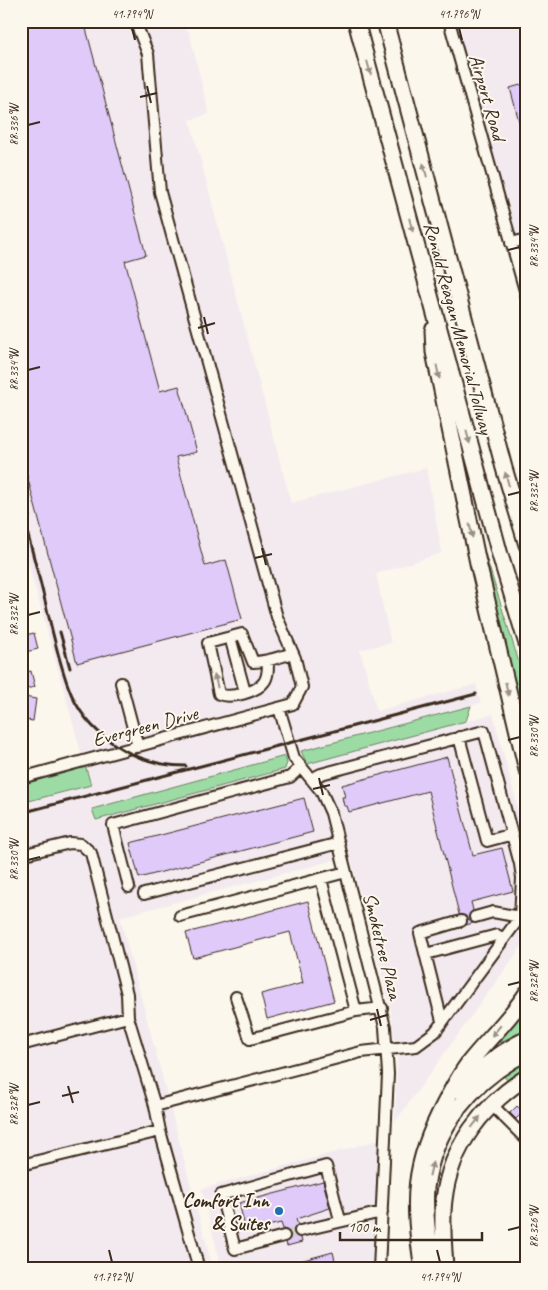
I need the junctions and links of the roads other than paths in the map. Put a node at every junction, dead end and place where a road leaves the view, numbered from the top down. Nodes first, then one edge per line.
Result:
1 (135, 21) edge
2 (356, 21) edge
3 (385, 21) edge
4 (449, 21) edge
5 (527, 239) edge
6 (511, 243) junction
7 (527, 298) edge
8 (432, 306) junction
9 (524, 532) edge
10 (527, 545) edge
11 (230, 637) junction
12 (527, 644) edge
13 (293, 653) junction
14 (268, 662) junction
15 (121, 683) dead end
16 (245, 692) junction
17 (279, 708) junction
18 (459, 737) junction
19 (138, 747) junction
20 (301, 767) junction
21 (527, 770) edge
22 (21, 778) edge
23 (311, 779) junction
24 (513, 834) junction
25 (339, 843) junction
26 (21, 855) edge
27 (346, 872) junction
28 (321, 879) junction
29 (129, 887) dead end
30 (144, 894) dead end
31 (180, 916) dead end
32 (475, 917) dead end
33 (520, 917) junction
34 (461, 921) dead end
35 (504, 939) junction
36 (426, 954) junction
37 (527, 993) edge
38 (236, 997) dead end
39 (382, 1008) junction
40 (356, 1011) junction
41 (128, 1016) junction
42 (442, 1022) junction
43 (527, 1039) edge
44 (21, 1044) edge
45 (387, 1050) junction
46 (527, 1052) edge
47 (527, 1076) edge
48 (491, 1104) junction
49 (155, 1106) junction
50 (432, 1128) junction
51 (160, 1131) junction
52 (526, 1139) edge
53 (21, 1166) edge
54 (382, 1212) junction
55 (340, 1220) junction
56 (300, 1231) tunnel mouth
57 (284, 1236) tunnel mouth
58 (199, 1269) edge
59 (292, 1269) edge
60 (298, 1269) edge
61 (379, 1269) edge
62 (422, 1269) edge
63 (434, 1269) edge
64 (445, 1269) edge

1 - 13 street
2 -> 8 highway, Ronald Reagan Memorial Tollway
9 -> 3 highway, Ronald Reagan Memorial Tollway
4 - 6 street, Airport Road
5 - 6 street
6 - 7 street, Airport Road
8 -> 12 highway, Ronald Reagan Memorial Tollway
8 -> 21 highway
9 - 10 highway, Ronald Reagan Memorial Tollway
11 - 14 street
11 - 16 street
16 -> 11 street
13 - 14 street
13 - 17 street
14 - 16 street
15 - 19 street
17 - 19 street, Evergreen Drive
17 - 20 street, Smoketree Plaza
18 - 23 street
18 - 24 street
18 - 24 street
19 - 22 street, Evergreen Drive
20 - 23 street, Smoketree Plaza
20 - 29 street
23 - 25 street, Smoketree Plaza
24 - 33 street
25 - 27 street, Smoketree Plaza
25 - 30 street
26 - 41 street
27 - 28 street
27 - 39 street, Smoketree Plaza
28 - 31 street
28 - 40 street
32 - 33 street
33 - 35 street
34 - 36 street
35 - 36 street
35 - 42 street
36 - 42 street
37 -> 50 highway
38 - 40 street
39 - 40 street
39 - 45 street, Smoketree Plaza
41 - 44 street
41 - 49 street
42 - 45 street
43 - 50 highway
45 - 49 street
45 - 54 street, Smoketree Plaza
63 -> 46 highway
47 - 48 highway
48 - 52 street
64 -> 48 highway
49 - 51 street
50 - 62 highway
51 - 53 street
51 - 58 street
54 - 55 street
54 - 61 street, Smoketree Plaza
55 - 56 street
55 - 57 street
59 - 60 street

